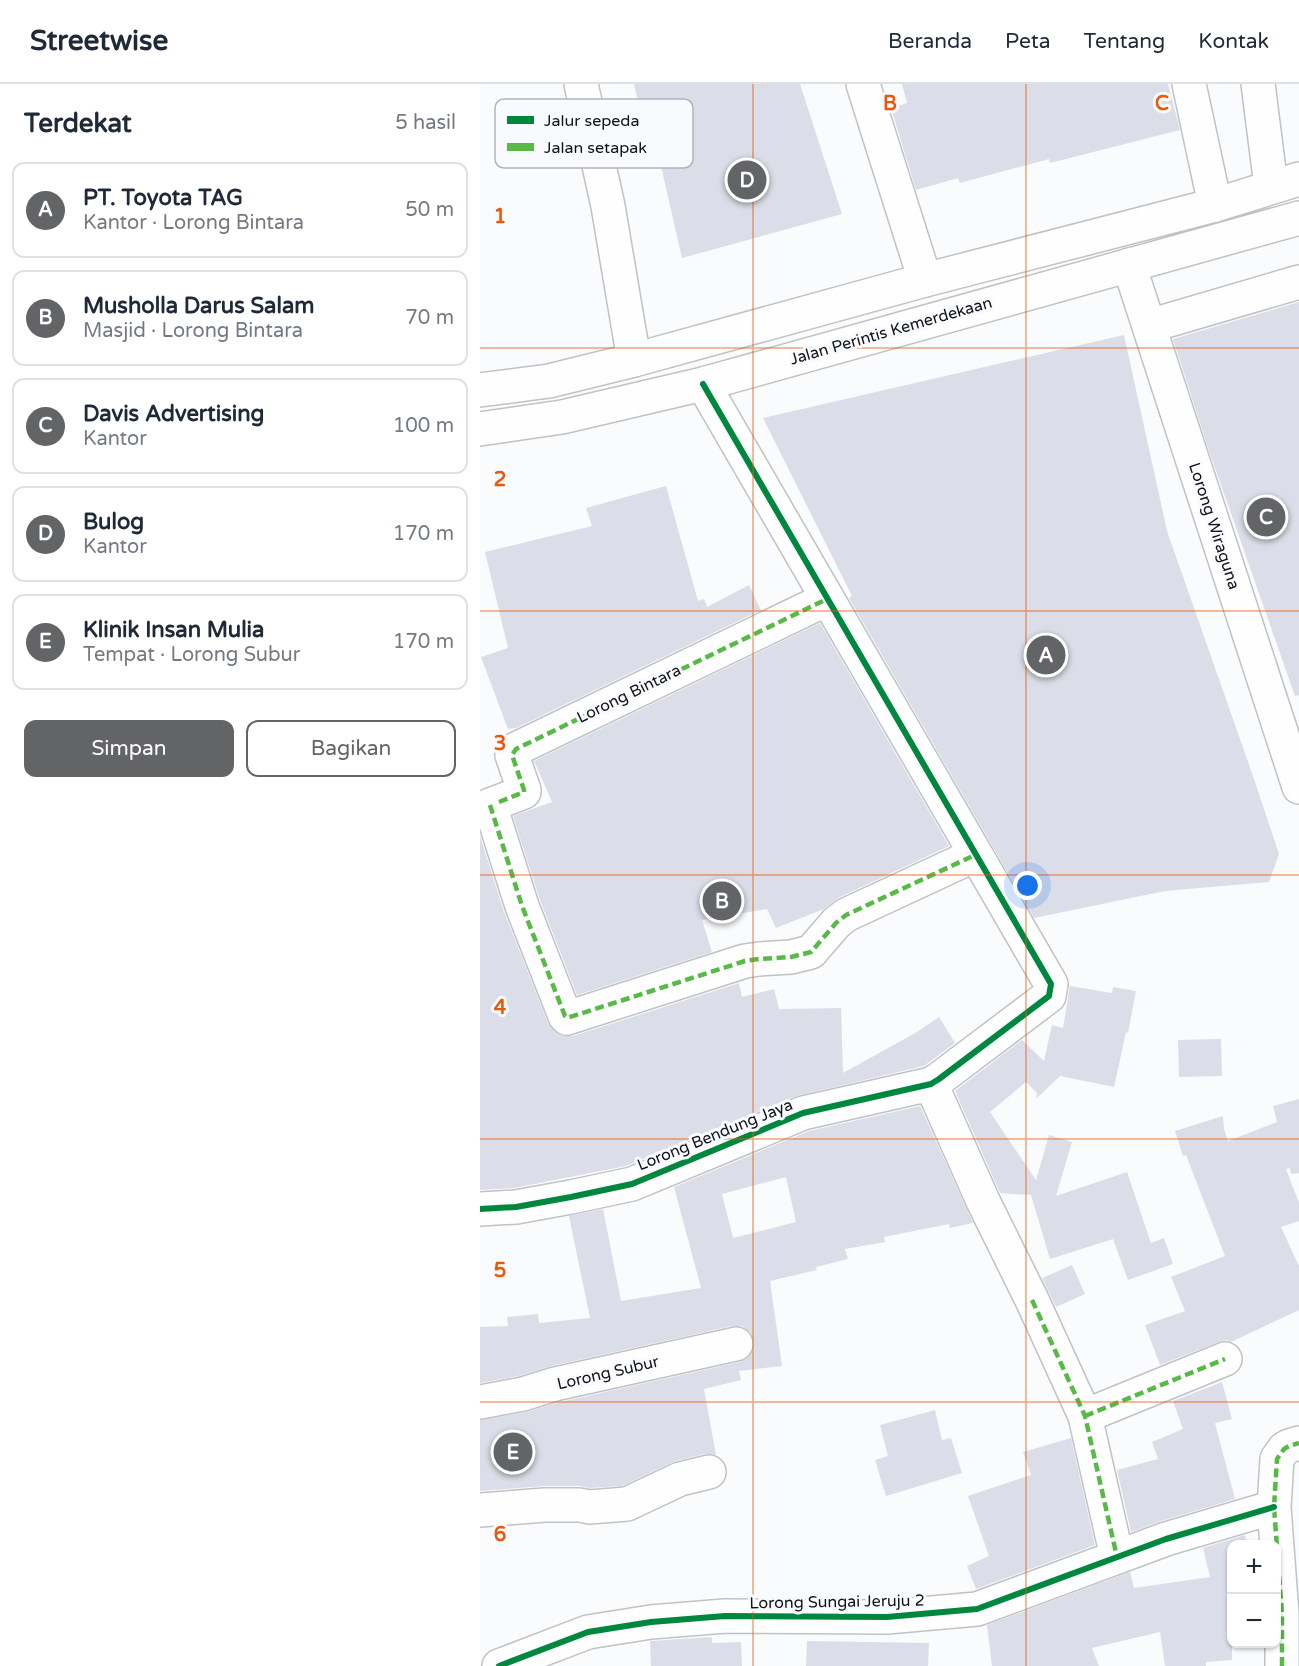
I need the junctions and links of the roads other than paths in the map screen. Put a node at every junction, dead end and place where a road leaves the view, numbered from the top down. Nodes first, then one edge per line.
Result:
1 (581, 84) edge
2 (863, 84) edge
3 (1189, 84) edge
4 (1258, 84) edge
5 (584, 99) edge
6 (600, 168) edge
7 (1285, 183) edge
8 (1215, 205) junction
9 (1299, 218) edge
10 (1130, 265) junction
11 (925, 280) junction
12 (1299, 282) edge
13 (1149, 326) junction
14 (634, 360) junction
15 (549, 381) junction
16 (703, 384) junction
17 (480, 390) edge
18 (562, 417) junction
19 (480, 429) edge
20 (827, 599) junction
21 (1299, 787) edge
22 (485, 807) edge
23 (975, 855) junction
24 (943, 1075) junction
25 (480, 1209) edge
26 (736, 1344) dead end
27 (1225, 1359) dead end
28 (480, 1402) edge
29 (1085, 1416) junction
30 (1299, 1443) edge
31 (709, 1473) dead end
32 (1274, 1507) junction
33 (480, 1510) edge
34 (1117, 1557) junction
35 (499, 1666) edge
36 (1282, 1666) edge

1 - 5 main road
2 - 11 main road
3 - 8 main road
4 - 7 main road
6 - 14 main road
7 - 8 main road
8 - 11 main road
9 - 10 main road, Jalan Perintis Kemerdekaan
10 - 13 main road, Lorong Wiraguna
10 - 16 main road, Jalan Perintis Kemerdekaan
11 - 14 main road
12 - 13 main road
13 - 21 main road, Lorong Wiraguna
14 - 15 main road
15 - 17 main road
15 - 18 main road
16 - 18 main road, Jalan Perintis Kemerdekaan
16 - 20 main road
18 - 19 main road, Jalan Perintis Kemerdekaan
20 - 22 main road, Lorong Bintara
20 - 23 main road
22 - 23 main road
23 - 24 main road
24 - 25 main road, Lorong Bendung Jaya
24 - 29 main road
26 - 28 main road, Lorong Subur
27 - 29 main road
29 - 34 main road
30 - 32 main road
31 - 33 main road
32 - 34 main road, Lorong Sungai Jeruju 2
32 - 36 main road
34 - 35 main road, Lorong Sungai Jeruju 2

